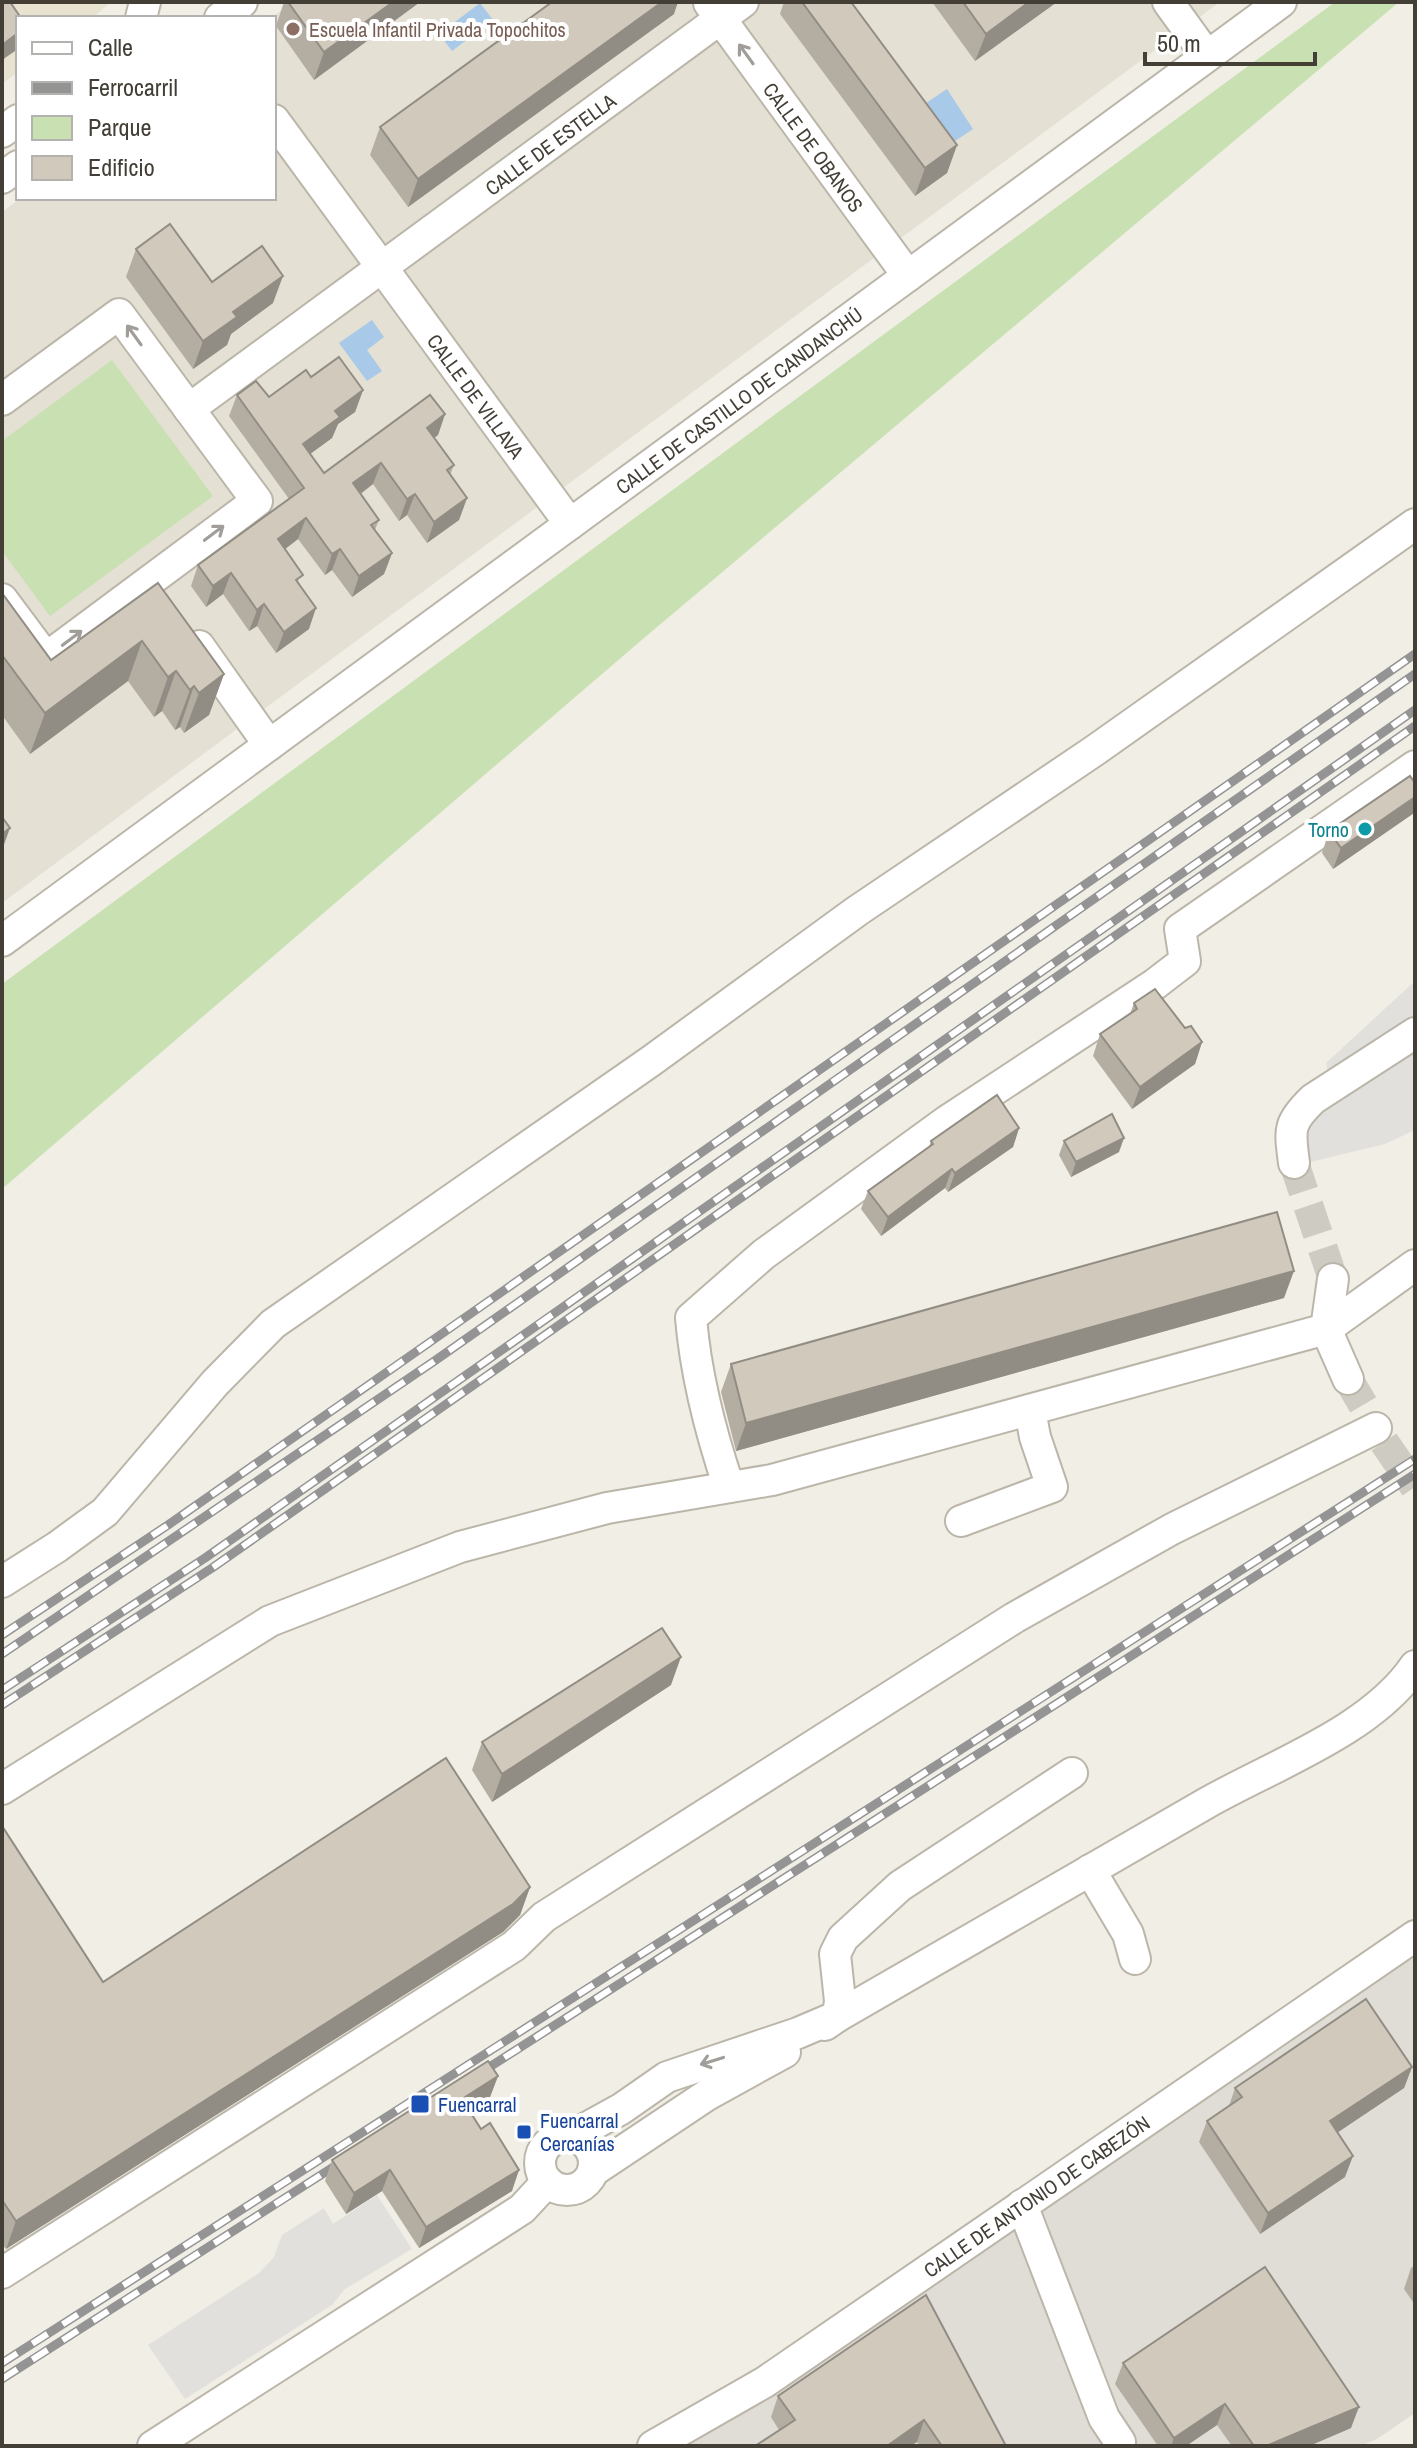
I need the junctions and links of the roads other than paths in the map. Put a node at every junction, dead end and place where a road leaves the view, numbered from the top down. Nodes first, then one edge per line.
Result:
1 (242, 2) edge
2 (1168, 2) edge
3 (1281, 2) edge
4 (724, 8) edge
5 (221, 16) edge
6 (1207, 56) junction
7 (276, 123) edge
8 (381, 267) junction
9 (908, 276) junction
10 (5, 391) edge
11 (189, 409) junction
12 (570, 524) junction
13 (1415, 524) edge
14 (151, 579) junction
15 (2, 599) edge
16 (269, 745) junction
17 (1415, 766) edge
18 (2, 941) edge
19 (1415, 1033) edge
20 (1294, 1163) tunnel mouth
21 (1415, 1265) edge
22 (1333, 1279) tunnel mouth
23 (1326, 1329) junction
24 (1348, 1379) tunnel mouth
25 (1030, 1410) junction
26 (1376, 1428) dead end
27 (729, 1487) junction
28 (961, 1521) dead end
29 (2, 1582) edge
30 (1415, 1666) edge
31 (1072, 1773) dead end
32 (2, 1789) edge
33 (1090, 1870) junction
34 (1415, 1936) edge
35 (1135, 1959) dead end
36 (838, 2016) junction
37 (572, 2136) junction
38 (593, 2171) junction
39 (547, 2182) junction
40 (1022, 2205) junction
41 (2, 2273) edge
42 (1120, 2442) dead end
43 (153, 2446) edge
44 (653, 2446) edge

1 - 5 street
2 - 6 street
3 - 6 street, CALLE DE CASTILLO DE CANDANCHÚ
4 - 8 street, CALLE DE ESTELLA
9 -> 4 street, CALLE DE OBANOS
6 - 9 street, CALLE DE CASTILLO DE CANDANCHÚ
7 - 8 street, CALLE DE VILLAVA
8 - 11 street
8 - 12 street, CALLE DE VILLAVA
9 - 12 street, CALLE DE CASTILLO DE CANDANCHÚ
11 -> 10 street
14 -> 11 street
12 - 16 street, CALLE DE CASTILLO DE CANDANCHÚ
13 - 29 street
15 -> 14 street
14 - 16 street
16 - 18 street, CALLE DE CASTILLO DE CANDANCHÚ
17 - 27 street
19 - 20 street
21 - 23 street
22 - 23 street
23 - 24 street
23 - 25 street
25 - 27 street
25 - 28 street
26 - 41 street
27 - 32 street
30 - 33 street
31 - 36 street
33 - 35 street
33 - 36 street
34 - 40 street, CALLE DE ANTONIO DE CABEZÓN
36 -> 37 street
36 - 38 street
37 - 38 street
37 - 39 street
38 - 39 street
39 - 43 street
40 - 42 street
40 - 44 street, CALLE DE ANTONIO DE CABEZÓN

